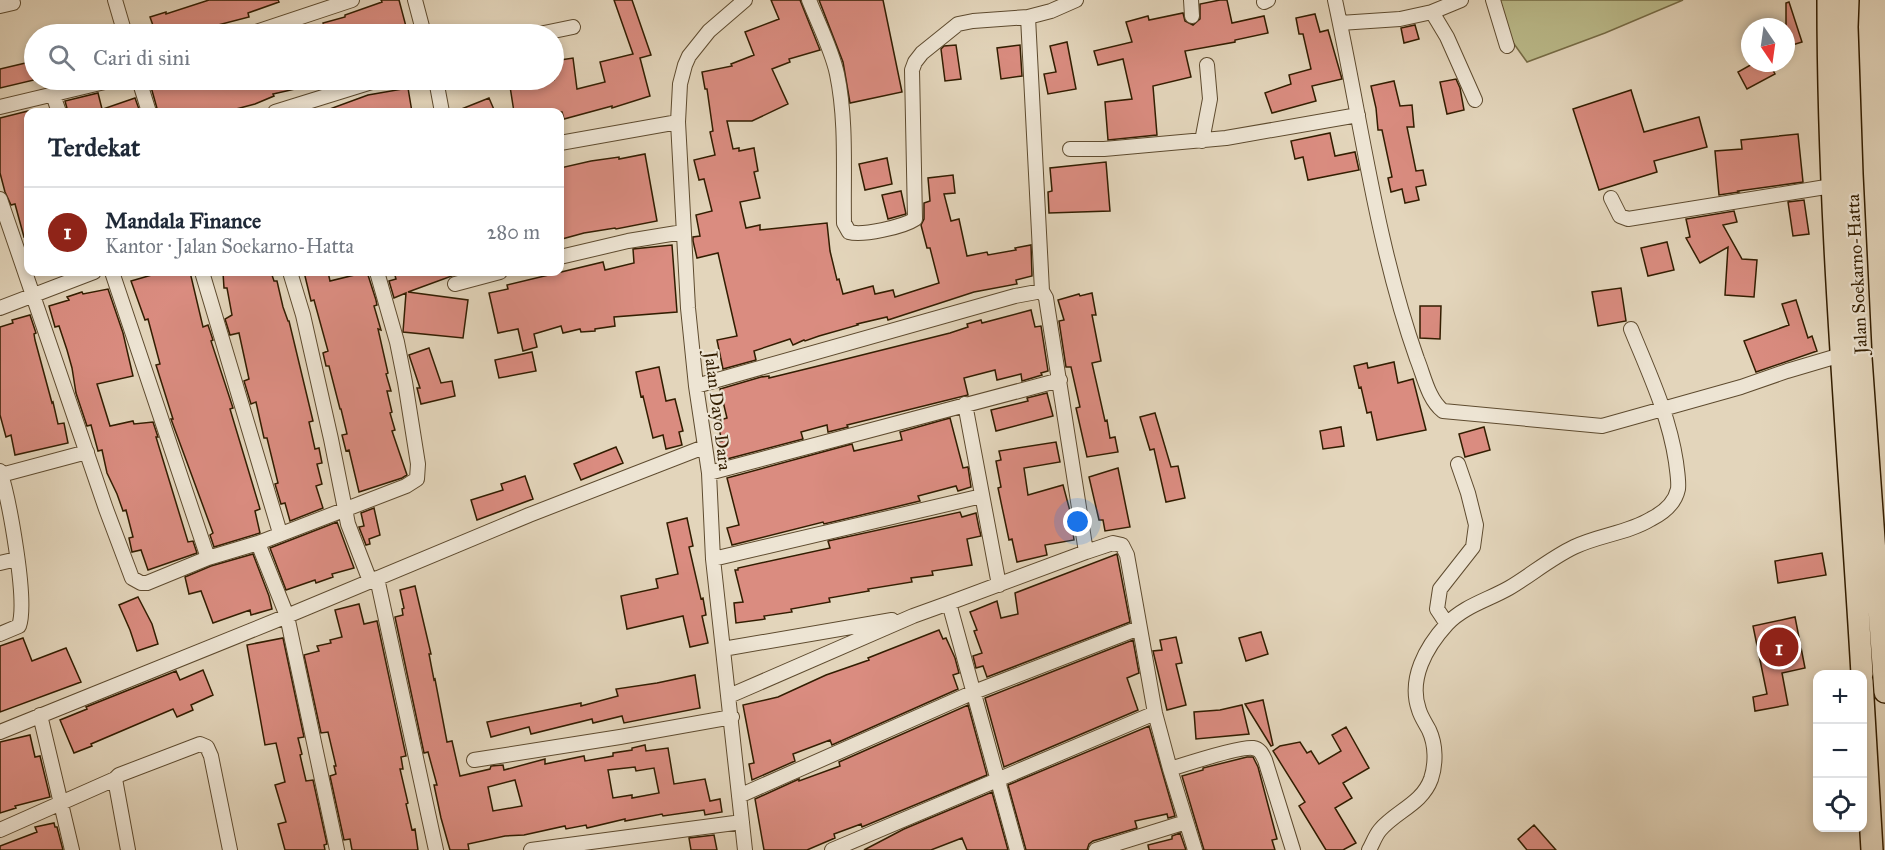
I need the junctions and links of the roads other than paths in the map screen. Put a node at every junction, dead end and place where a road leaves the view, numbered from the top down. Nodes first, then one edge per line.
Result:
1 (115, 0) edge
2 (352, 0) edge
3 (415, 0) edge
4 (745, 0) edge
5 (809, 0) edge
6 (1076, 0) edge
7 (1191, 0) edge
8 (1335, 0) edge
9 (1461, 0) edge
10 (1493, 0) edge
11 (1828, 0) edge
12 (1848, 0) edge
13 (1432, 12) junction
14 (1192, 16) dead end
15 (1028, 17) junction
16 (1340, 23) junction
17 (121, 24) edge
18 (280, 24) edge
19 (421, 24) edge
20 (573, 27) dead end
21 (564, 29) edge
22 (1507, 46) dead end
23 (1207, 65) dead end
24 (70, 90) edge
25 (142, 90) edge
26 (346, 90) edge
27 (438, 90) edge
28 (53, 94) junction
29 (1475, 100) dead end
30 (0, 107) edge
31 (58, 108) edge
32 (148, 108) edge
33 (288, 108) edge
34 (441, 108) edge
35 (1358, 115) junction
36 (678, 122) junction
37 (1202, 141) junction
38 (564, 142) edge
39 (1070, 149) dead end
40 (1832, 186) junction
41 (1611, 198) dead end
42 (0, 199) edge
43 (683, 232) junction
44 (564, 256) edge
45 (24, 270) edge
46 (26, 276) edge
47 (84, 276) edge
48 (113, 276) edge
49 (203, 276) edge
50 (291, 276) edge
51 (378, 276) edge
52 (1042, 291) junction
53 (33, 296) junction
54 (0, 308) edge
55 (1631, 330) dead end
56 (1841, 355) junction
57 (1060, 380) junction
58 (696, 386) junction
59 (965, 404) junction
60 (1664, 409) junction
61 (704, 447) junction
62 (87, 452) junction
63 (1458, 464) dead end
64 (1, 473) edge
65 (709, 473) junction
66 (982, 496) junction
67 (345, 508) junction
68 (280, 533) junction
69 (258, 543) junction
70 (1086, 552) junction
71 (208, 558) junction
72 (18, 559) junction
73 (713, 559) junction
74 (0, 563) edge
75 (374, 580) junction
76 (999, 585) junction
77 (950, 603) junction
78 (1882, 604) edge
79 (287, 616) junction
80 (913, 616) junction
81 (1447, 624) junction
82 (1139, 628) junction
83 (0, 634) edge
84 (723, 650) junction
85 (1862, 670) edge
86 (974, 692) junction
87 (1885, 692) edge
88 (729, 696) junction
89 (1155, 713) junction
90 (40, 715) junction
91 (732, 717) junction
92 (1865, 724) edge
93 (0, 732) edge
94 (474, 760) dead end
95 (1170, 769) junction
96 (115, 779) junction
97 (997, 780) junction
98 (740, 796) junction
99 (60, 803) junction
100 (742, 822) junction
101 (1186, 822) junction
102 (0, 830) edge
103 (72, 850) edge
104 (129, 850) edge
105 (230, 850) edge
106 (337, 850) edge
107 (436, 850) edge
108 (531, 850) edge
109 (745, 850) edge
110 (832, 850) edge
111 (1017, 850) edge
112 (1096, 850) edge
113 (1195, 850) edge
114 (1293, 850) edge
115 (1369, 850) edge
116 (1872, 850) edge

1 - 17 street
2 - 18 street
3 - 19 street
4 - 36 street, Jalan Dayo Dara
5 - 15 street
6 - 15 street
7 - 14 street
8 - 16 street
9 - 13 street
10 - 22 street
11 - 40 main road
12 - 78 main road, Jalan Soekarno-Hatta
13 - 16 street
13 - 29 street
15 - 52 street
16 - 35 street
20 - 21 street
23 - 37 street
24 - 28 street
25 - 32 street
26 - 33 street
27 - 34 street
28 - 30 street
28 - 31 street
35 - 37 street
35 - 60 street
36 - 38 street
36 - 43 street, Jalan Dayo Dara
37 - 39 street
40 - 41 street
40 - 56 main road
42 - 45 street
43 - 44 street
43 - 58 street, Jalan Dayo Dara
46 - 53 street
47 - 53 street
48 - 71 street
49 - 68 street
50 - 67 street
51 - 67 street
52 - 57 street
52 - 58 street
53 - 54 street
53 - 62 street
55 - 60 street
56 - 60 street
56 - 85 main road
57 - 59 street
57 - 70 street
58 - 61 street, Jalan Dayo Dara
59 - 65 street
59 - 66 street
60 - 81 street
61 - 65 street, Jalan Dayo Dara
61 - 75 street
62 - 64 street
62 - 71 street
63 - 81 street
64 - 72 street
65 - 73 street, Jalan Dayo Dara
66 - 73 street
66 - 76 street
67 - 68 street
67 - 75 street
68 - 69 street
69 - 71 street
69 - 79 street
70 - 76 street
70 - 82 street
72 - 74 street
72 - 83 street
73 - 84 street, Jalan Dayo Dara
75 - 79 street
75 - 107 street
76 - 77 street
77 - 80 street
77 - 86 street
78 - 87 main road, Jalan Soekarno-Hatta
79 - 90 street
79 - 106 street
80 - 84 street
80 - 88 street
81 - 115 street
82 - 86 street
82 - 89 street
84 - 88 street, Jalan Dayo Dara
86 - 97 street
86 - 98 street
88 - 91 street, Jalan Dayo Dara
89 - 95 street
89 - 97 street
90 - 93 street
90 - 99 street
91 - 94 street
91 - 98 street, Jalan Dayo Dara
92 - 116 main road
95 - 101 street
95 - 114 street
96 - 99 street
96 - 104 street
96 - 105 street
97 - 110 street
97 - 111 street
98 - 100 street, Jalan Dayo Dara
99 - 102 street
99 - 103 street
100 - 108 street
100 - 109 street, Jalan Dayo Dara
101 - 112 street
101 - 113 street

